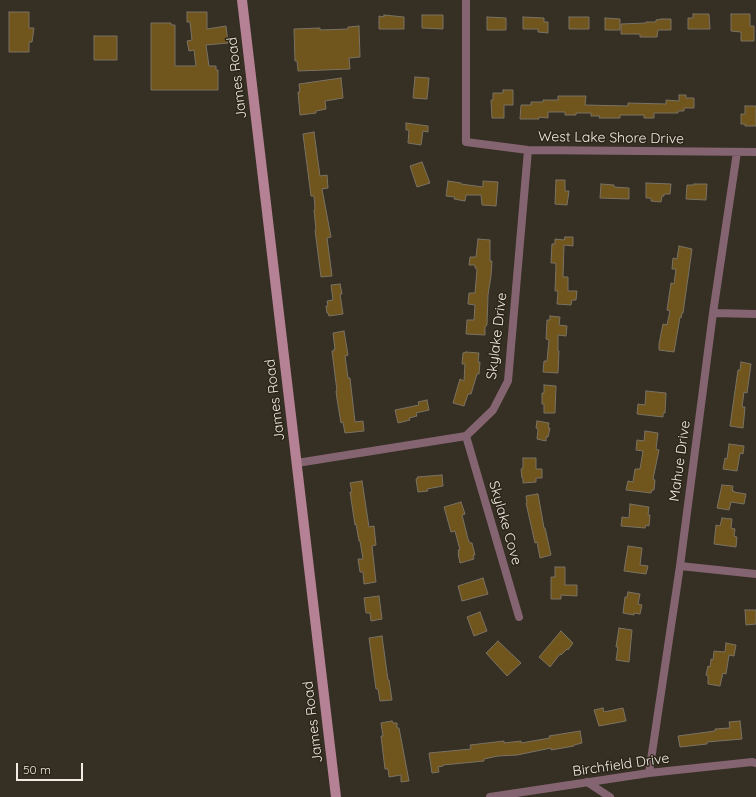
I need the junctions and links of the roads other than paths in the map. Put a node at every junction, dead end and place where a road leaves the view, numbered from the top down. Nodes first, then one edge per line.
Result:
1 (242, 0) edge
2 (466, 0) edge
3 (528, 150) junction
4 (737, 152) junction
5 (756, 152) edge
6 (713, 313) junction
7 (756, 314) edge
8 (466, 436) junction
9 (297, 463) junction
10 (680, 566) junction
11 (756, 574) edge
12 (519, 617) dead end
13 (756, 762) edge
14 (649, 773) junction
15 (587, 782) junction
16 (336, 797) edge
17 (490, 797) edge
18 (610, 797) edge

1 - 9 main road, James Road
2 - 3 street, West Lake Shore Drive
3 - 4 street, West Lake Shore Drive
3 - 8 street, Skylake Drive
4 - 5 street, West Lake Shore Drive
4 - 6 street, Mahue Drive
6 - 7 street
6 - 10 street, Mahue Drive
8 - 9 street
8 - 12 street, Skylake Cove
9 - 16 main road, James Road
10 - 11 street
10 - 14 street, Mahue Drive
13 - 14 street, Birchfield Drive
14 - 15 street, Birchfield Drive
15 - 17 street, Birchfield Drive
15 - 18 street

